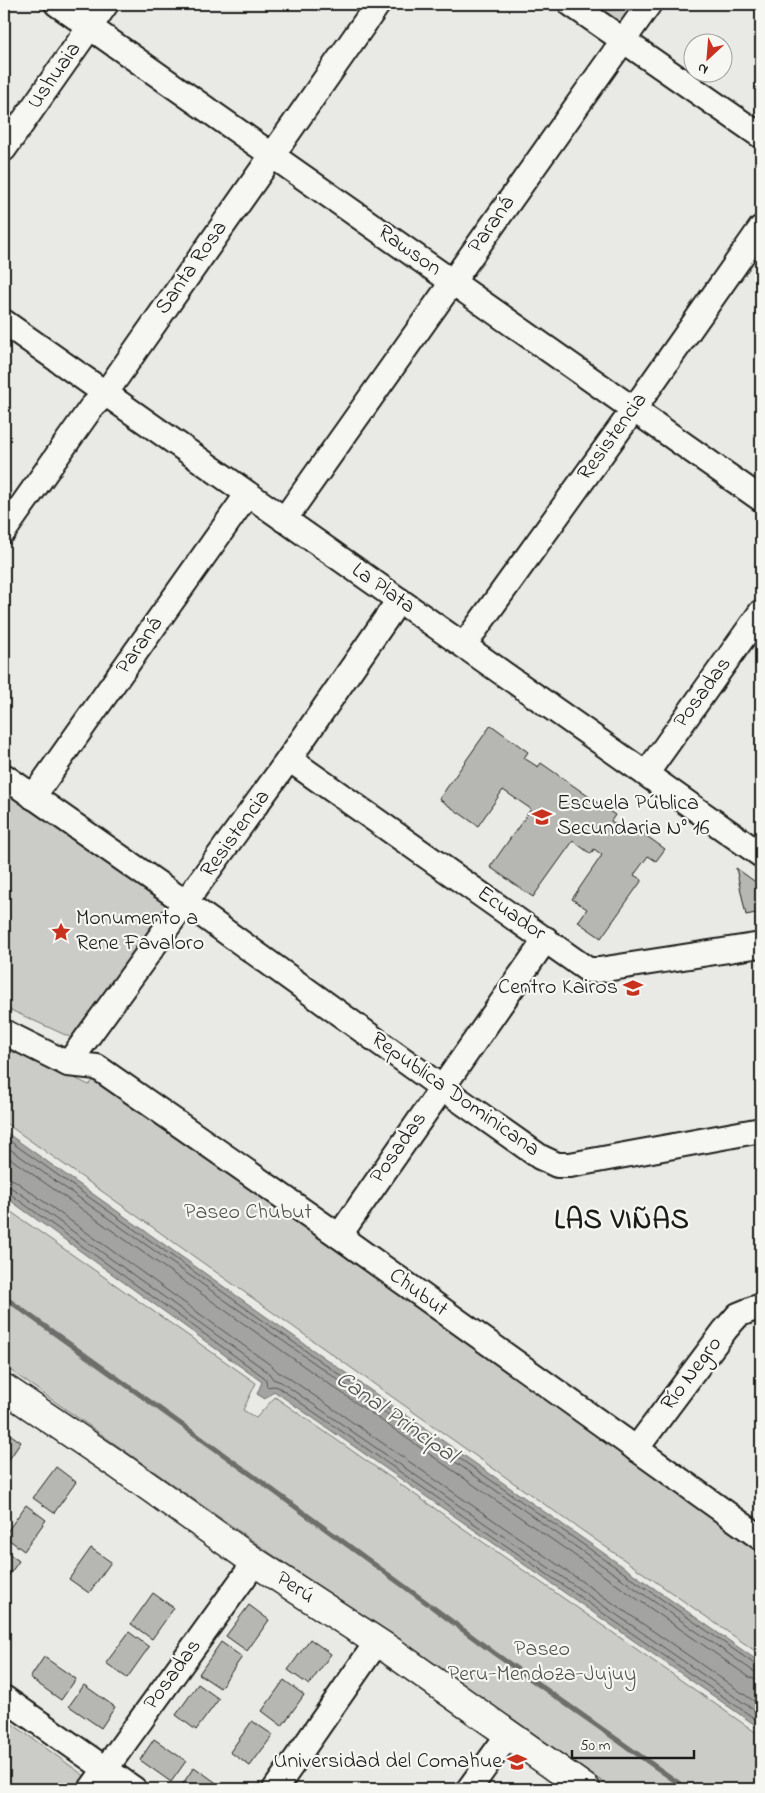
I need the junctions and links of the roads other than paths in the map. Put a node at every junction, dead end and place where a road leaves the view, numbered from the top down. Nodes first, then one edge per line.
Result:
1 (57, 4) edge
2 (106, 4) edge
3 (378, 4) edge
4 (571, 4) edge
5 (649, 4) edge
6 (90, 27) junction
7 (623, 41) junction
8 (761, 136) edge
9 (4, 149) edge
10 (272, 154) junction
11 (761, 228) edge
12 (452, 281) junction
13 (4, 322) edge
14 (105, 394) junction
15 (634, 409) junction
16 (247, 495) junction
17 (761, 499) edge
18 (284, 520) junction
19 (4, 531) edge
20 (399, 600) junction
21 (761, 612) edge
22 (464, 645) junction
23 (289, 759) junction
24 (646, 774) junction
25 (4, 776) edge
26 (33, 798) junction
27 (761, 855) edge
28 (186, 902) junction
29 (546, 939) junction
30 (761, 945) edge
31 (4, 1032) edge
32 (68, 1064) junction
33 (441, 1087) junction
34 (761, 1130) edge
35 (339, 1236) junction
36 (758, 1310) edge
37 (4, 1388) edge
38 (636, 1449) junction
39 (761, 1538) edge
40 (255, 1562) junction
41 (377, 1642) junction
42 (4, 1698) edge
43 (508, 1736) junction
44 (105, 1769) junction
45 (91, 1789) edge
46 (134, 1789) edge
47 (275, 1789) edge
48 (469, 1789) edge
49 (586, 1789) edge

1 - 6 street, Rawson
2 - 6 street, Ushuaia
3 - 10 street, Santa Rosa
4 - 7 street
5 - 7 street, Paraná
6 - 9 street, Ushuaia
6 - 10 street, Rawson
7 - 8 street
7 - 12 street, Paraná
10 - 12 street, Rawson
10 - 14 street, Santa Rosa
11 - 15 street, Resistencia
12 - 15 street, Rawson
12 - 18 street, Paraná
13 - 14 street, La Plata
14 - 16 street, La Plata
14 - 19 street, Santa Rosa
15 - 17 street, Rawson
15 - 22 street, Resistencia
16 - 18 street, La Plata
16 - 26 street, Paraná
18 - 20 street, La Plata
20 - 22 street, La Plata
20 - 23 street, Resistencia
21 - 24 street, Posadas
22 - 24 street, La Plata
23 - 28 street, Resistencia
23 - 29 street, Ecuador
24 - 27 street, La Plata
25 - 26 street, Republica Dominicana
26 - 28 street, Republica Dominicana
28 - 32 street, Resistencia
28 - 33 street, Republica Dominicana
29 - 30 street, Ecuador
29 - 33 street, Posadas
31 - 32 street
32 - 35 street, Chubut
33 - 34 street, Republica Dominicana
33 - 35 street, Posadas
35 - 38 street, Chubut
36 - 38 street, Río Negro
37 - 40 main road, Perú
38 - 39 street, Chubut
40 - 41 main road, Perú
40 - 44 street, Posadas
41 - 43 main road, Perú
41 - 47 street
42 - 44 street
43 - 48 street
43 - 49 main road, Perú
44 - 45 street, Posadas
44 - 46 street

